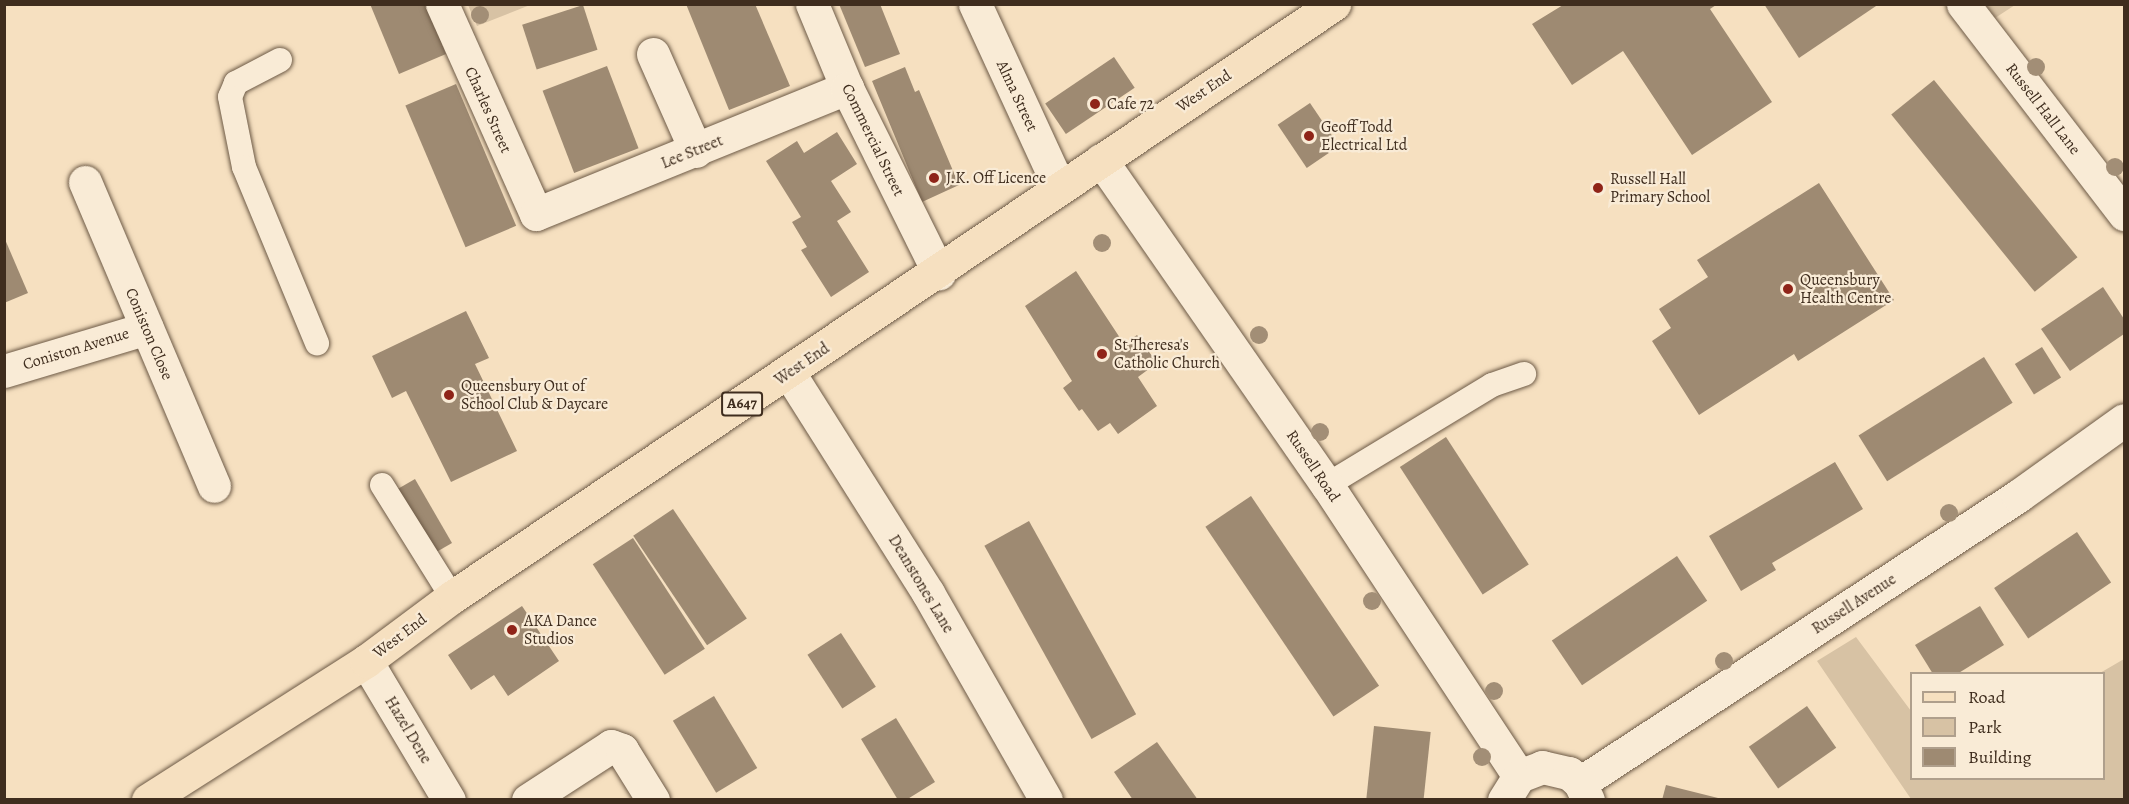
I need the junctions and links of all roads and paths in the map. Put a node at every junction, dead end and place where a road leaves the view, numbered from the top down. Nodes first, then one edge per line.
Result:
1 (442, 4) edge
2 (812, 4) edge
3 (975, 4) edge
4 (1334, 4) edge
5 (1963, 4) edge
6 (653, 54) dead end
7 (280, 60) dead end
8 (847, 88) junction
9 (696, 151) junction
10 (1101, 160) junction
11 (85, 182) dead end
12 (1059, 187) junction
13 (536, 214) joint
14 (2124, 214) edge
15 (939, 273) junction
16 (147, 328) junction
17 (317, 343) dead end
18 (4, 371) edge
19 (789, 373) junction
20 (1524, 374) dead end
21 (2124, 420) edge
22 (382, 485) dead end
23 (1327, 485) junction
24 (214, 486) dead end
25 (452, 597) junction
26 (366, 661) junction
27 (1512, 788) edge
28 (1584, 791) edge
29 (148, 800) edge
30 (449, 800) edge
31 (528, 800) edge
32 (652, 800) edge
33 (1046, 800) edge

1 - 13 street, Charles Street
2 - 8 street, Commercial Street
3 - 12 street, Alma Street
4 - 10 main road, West End / A647
5 - 14 street, Russell Hall Lane
6 - 9 street
7 - 17 lane
8 - 9 street, Lee Street
8 - 15 street, Commercial Street
9 - 13 street, Lee Street
10 - 12 main road, West End / A647
10 - 23 street, Russell Road
11 - 16 street, Coniston Close
12 - 15 main road, West End / A647
15 - 19 main road, West End / A647
16 - 18 street, Coniston Avenue
16 - 24 street, Coniston Close
19 - 25 main road, West End / A647
19 - 33 street, Deanstones Lane
20 - 23 lane
21 - 28 street, Russell Avenue
22 - 25 lane
23 - 27 street, Russell Road
25 - 26 main road, West End / A647
26 - 29 main road, West End / A647
26 - 30 street, Hazel Dene
27 - 28 street, Russell Road
31 - 32 street

